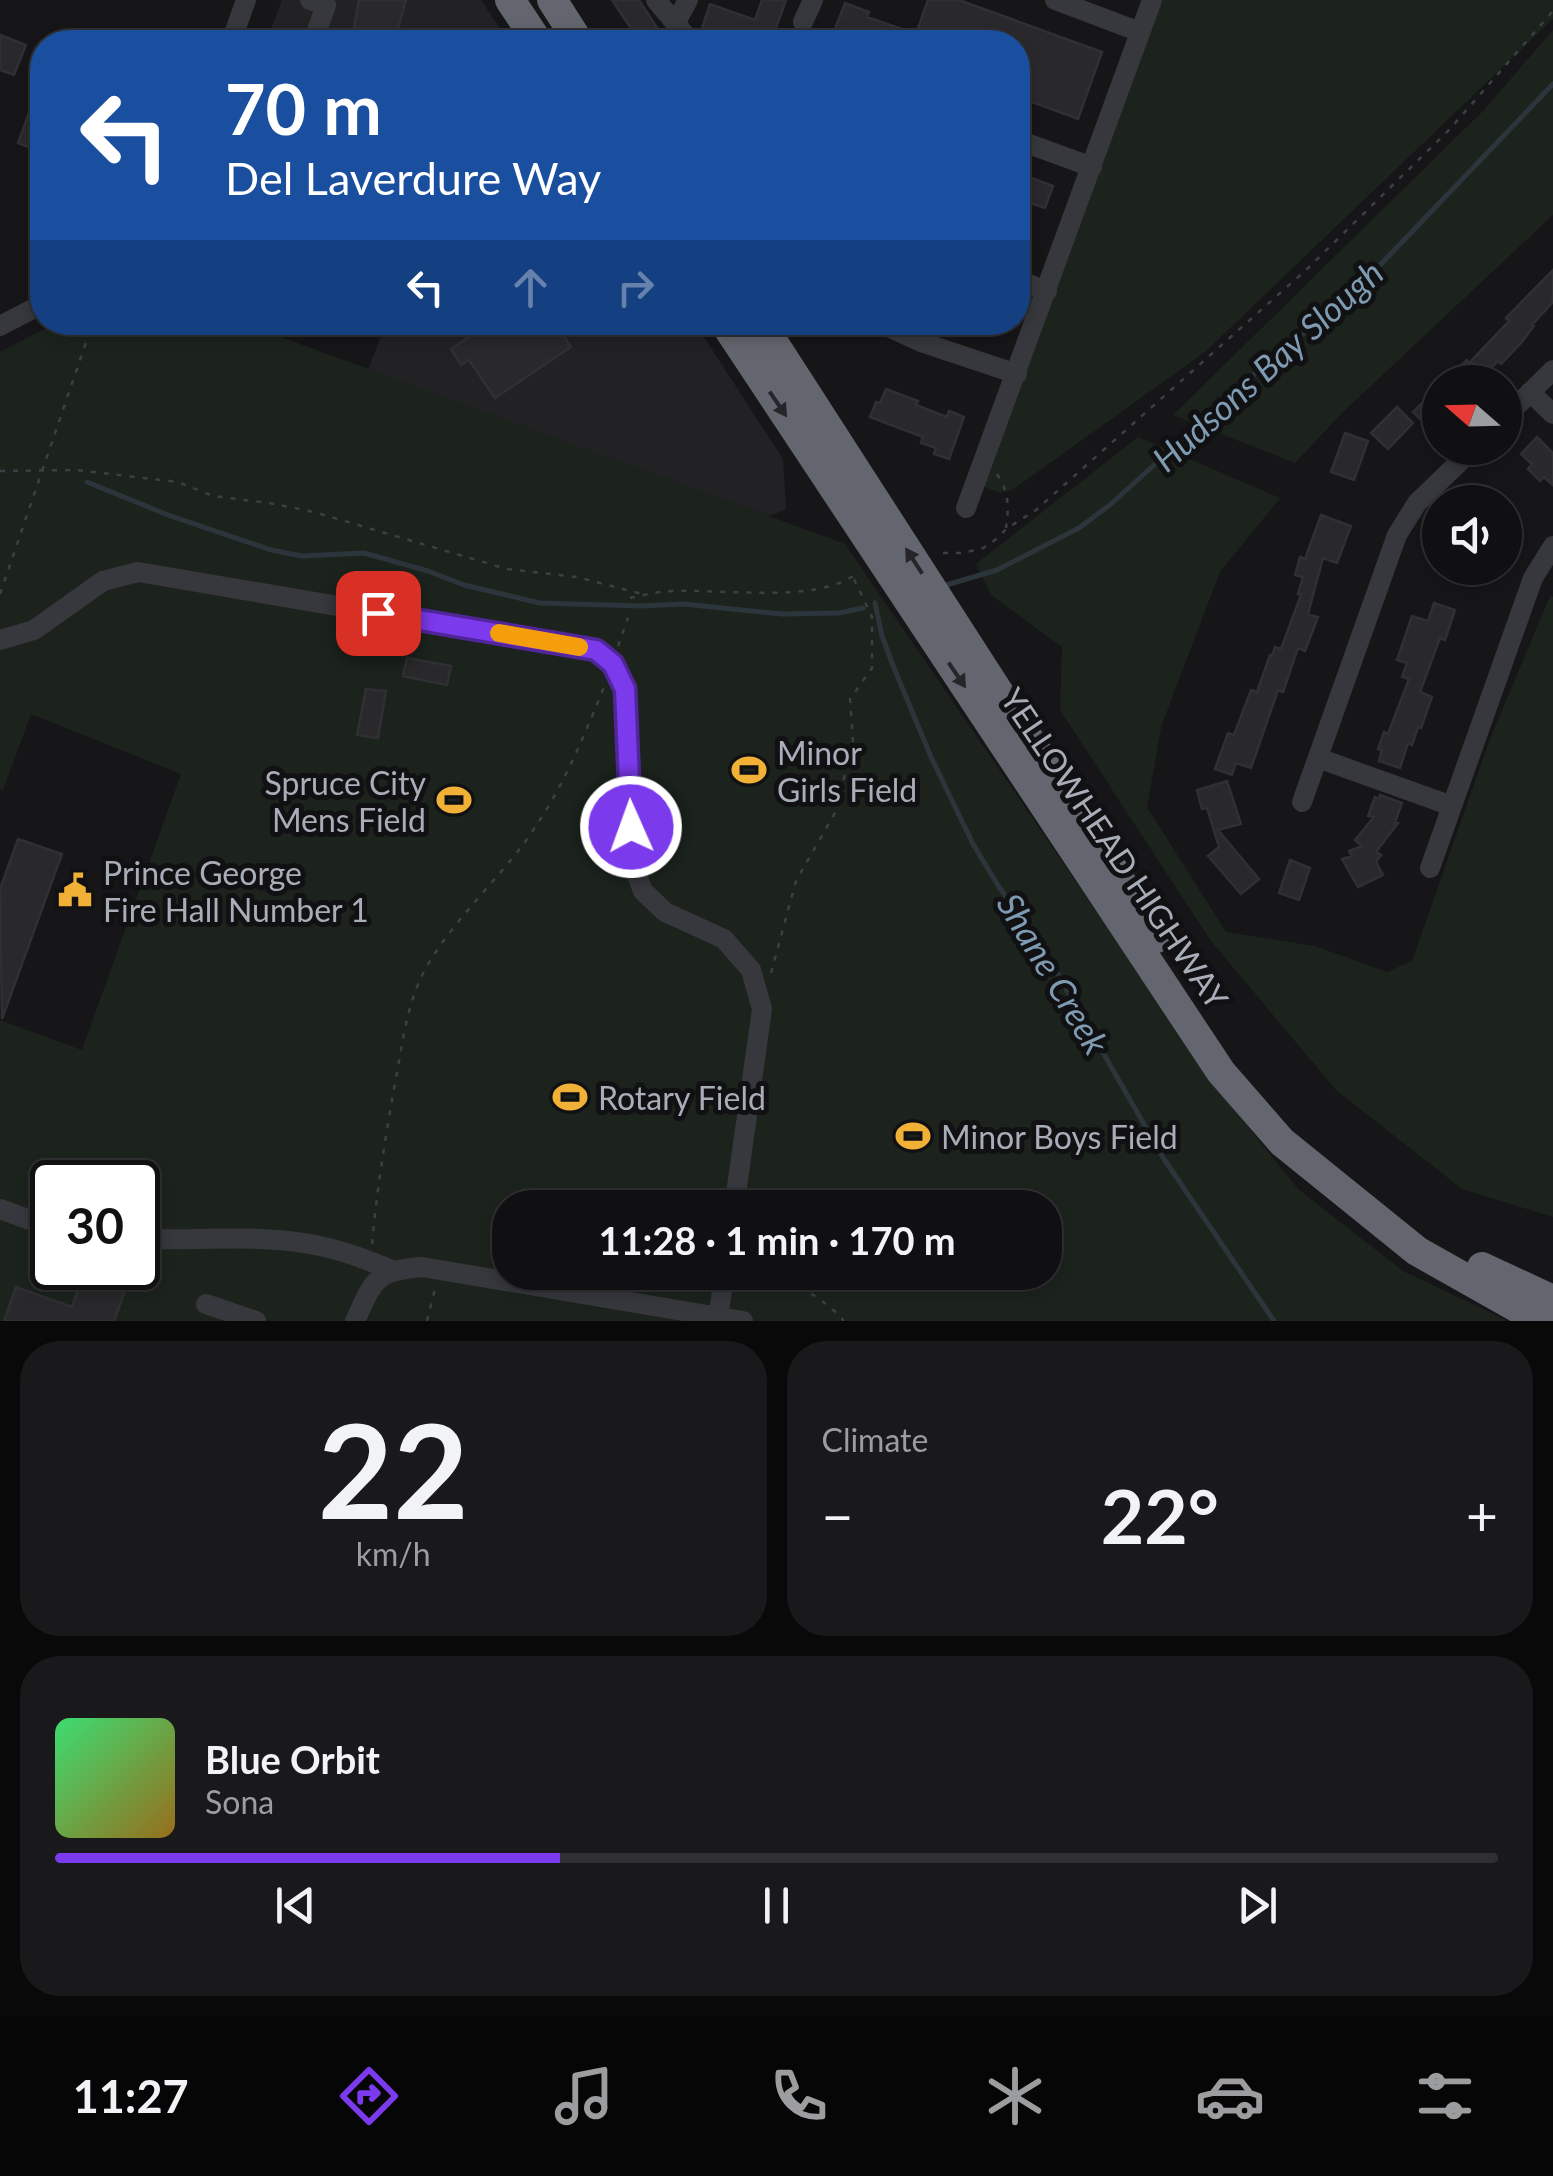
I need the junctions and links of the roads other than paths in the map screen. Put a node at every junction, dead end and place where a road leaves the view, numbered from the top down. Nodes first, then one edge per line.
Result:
1 (246, 0) edge
2 (310, 0) edge
3 (510, 0) edge
4 (552, 0) edge
5 (656, 0) edge
6 (688, 0) edge
7 (813, 0) edge
8 (1055, 0) edge
9 (1152, 0) edge
10 (804, 22) dead end
11 (676, 24) junction
12 (237, 30) edge
13 (317, 30) edge
14 (530, 30) edge
15 (572, 30) edge
16 (681, 30) edge
17 (1140, 32) junction
18 (1030, 144) edge
19 (1092, 167) junction
20 (1030, 284) edge
21 (1047, 290) junction
22 (30, 310) edge
23 (0, 326) edge
24 (733, 335) edge
25 (768, 335) edge
26 (906, 335) edge
27 (1553, 370) edge
28 (1017, 374) junction
29 (1530, 392) junction
30 (1522, 400) edge
31 (1553, 414) edge
32 (1456, 465) edge
33 (966, 508) dead end
34 (1553, 546) edge
35 (0, 640) edge
36 (1318, 758) junction
37 (1302, 802) dead end
38 (1452, 806) junction
39 (1430, 868) dead end
40 (737, 1190) edge
41 (0, 1210) edge
42 (30, 1220) edge
43 (160, 1239) edge
44 (392, 1270) junction
45 (722, 1290) edge
46 (1553, 1300) edge
47 (206, 1304) dead end
48 (718, 1317) junction
49 (256, 1321) edge
50 (356, 1321) edge
51 (743, 1321) edge
52 (1541, 1321) edge

1 - 12 street
2 - 13 street
3 - 14 highway
4 - 15 highway
5 - 11 street
6 - 11 street
7 - 10 street
8 - 17 street
9 - 17 street
11 - 16 street
17 - 19 street
18 - 19 street
19 - 21 street
20 - 21 street
21 - 28 street
22 - 23 street
24 -> 52 highway, YELLOWHEAD HIGHWAY
46 -> 25 highway, YELLOWHEAD HIGHWAY
26 - 28 street
27 - 29 street
28 - 33 street
29 - 30 street
29 - 31 street
32 - 36 street
34 - 38 street
35 - 40 street
36 - 37 street
36 - 38 street
38 - 39 street
41 - 42 street
43 - 44 street
44 - 48 street
44 - 50 street
45 - 48 street
47 - 49 street
48 - 51 street

